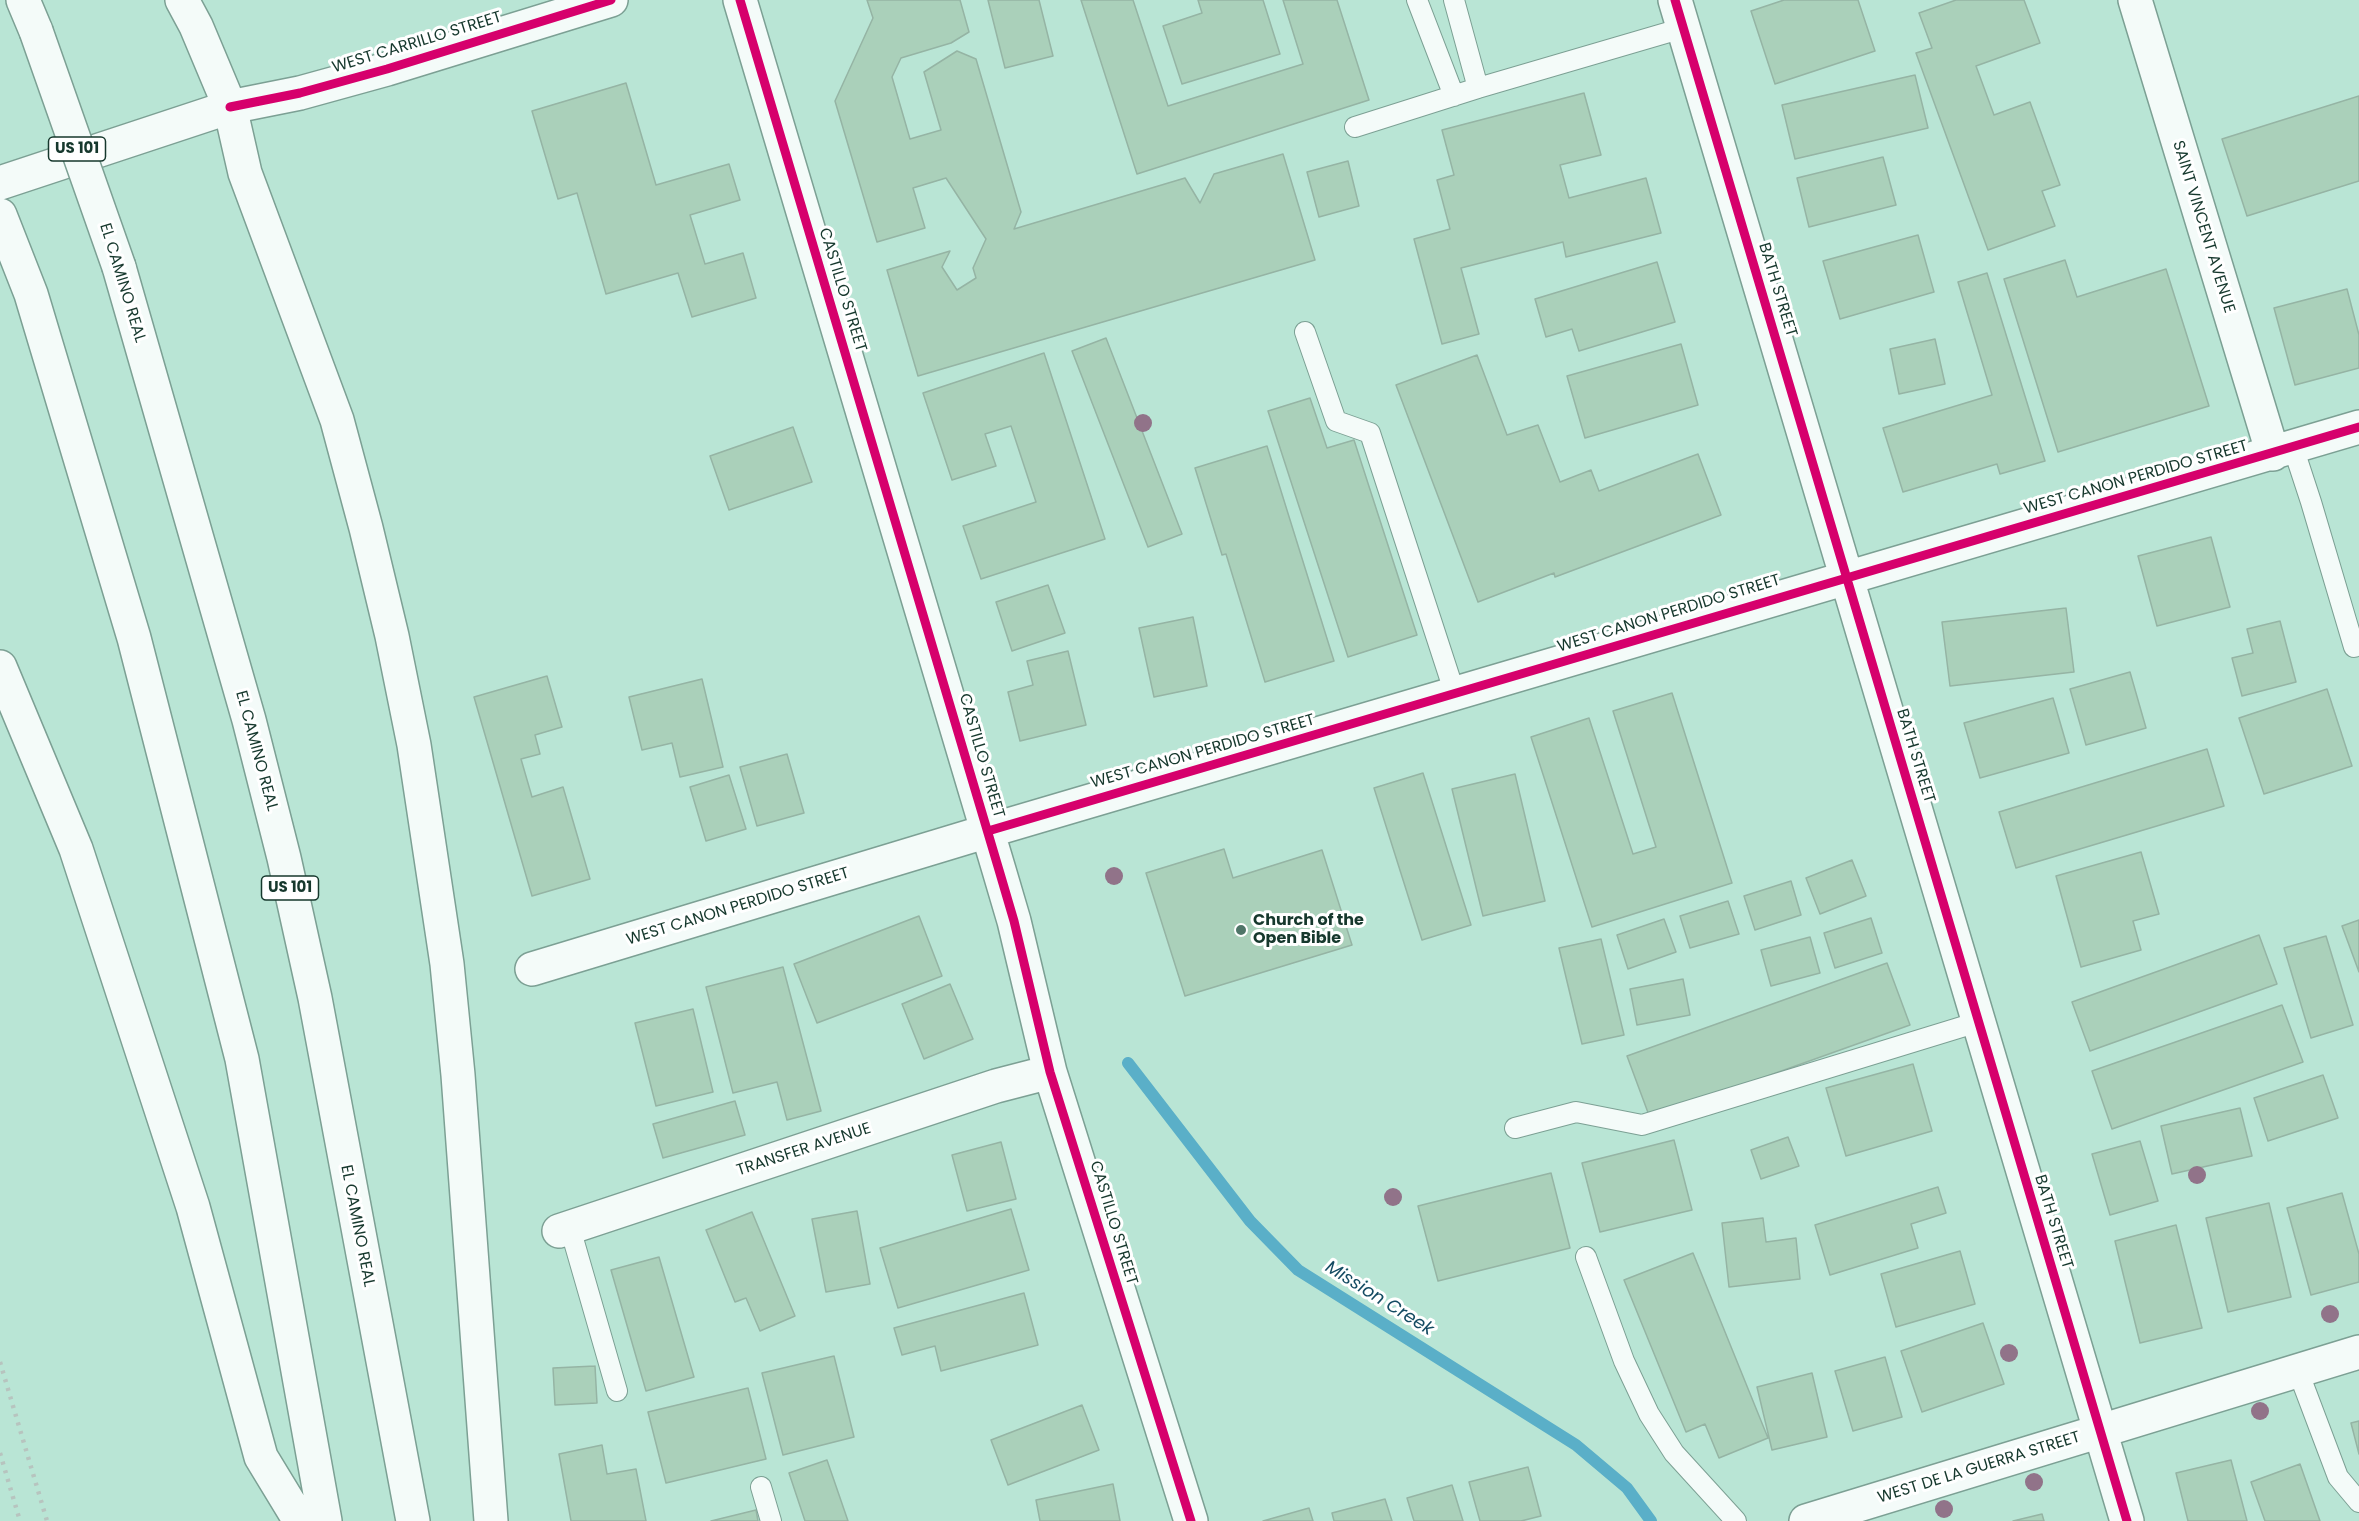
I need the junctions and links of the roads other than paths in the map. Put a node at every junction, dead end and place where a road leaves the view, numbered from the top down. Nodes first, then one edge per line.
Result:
1 (23, 0) edge
2 (182, 0) edge
3 (611, 0) edge
4 (740, 0) edge
5 (1417, 0) edge
6 (1454, 0) edge
7 (2135, 0) edge
8 (1679, 14) edge
9 (1478, 88) junction
10 (1454, 96) junction
11 (230, 107) junction
12 (1355, 127) dead end
13 (0, 183) edge
14 (0, 215) edge
15 (1305, 332) dead end
16 (2359, 427) edge
17 (2283, 451) junction
18 (1846, 578) junction
19 (2354, 647) dead end
20 (0, 667) edge
21 (1455, 694) junction
22 (988, 831) junction
23 (532, 969) dead end
24 (1978, 1022) junction
25 (1050, 1071) junction
26 (1515, 1128) dead end
27 (565, 1229) joint
28 (1586, 1257) dead end
29 (2359, 1352) edge
30 (2298, 1371) junction
31 (616, 1391) dead end
32 (2100, 1431) junction
33 (761, 1487) dead end
34 (2359, 1502) edge
35 (300, 1521) edge
36 (325, 1521) edge
37 (412, 1521) edge
38 (491, 1521) edge
39 (771, 1521) edge
40 (1191, 1521) edge
41 (1736, 1521) edge
42 (1806, 1521) edge
43 (2127, 1521) edge

1 - 37 main road, EL CAMINO REAL / US 101, bridge
2 - 11 main road
3 - 11 main road, WEST CARRILLO STREET
4 - 22 main road, CASTILLO STREET
5 - 10 lane
6 - 9 lane
7 - 17 main road, SAINT VINCENT AVENUE
8 - 9 lane
8 - 18 main road, BATH STREET
9 - 10 lane
10 - 12 lane
11 - 13 main road, WEST CARRILLO STREET
11 - 38 main road
14 - 36 main road
15 - 21 lane
16 - 17 main road, WEST CANON PERDIDO STREET
17 - 18 main road, WEST CANON PERDIDO STREET
17 - 19 lane
18 - 21 main road, WEST CANON PERDIDO STREET
18 - 24 main road, BATH STREET
20 - 35 main road
21 - 22 main road, WEST CANON PERDIDO STREET
22 - 23 main road, WEST CANON PERDIDO STREET
22 - 25 main road, CASTILLO STREET
24 - 26 lane
24 - 32 main road, BATH STREET
25 - 27 main road, TRANSFER AVENUE
25 - 40 main road, CASTILLO STREET
27 - 31 lane
28 - 41 lane
29 - 30 main road, WEST DE LA GUERRA STREET
30 - 32 main road, WEST DE LA GUERRA STREET
30 - 34 lane
32 - 42 main road, WEST DE LA GUERRA STREET
32 - 43 main road, BATH STREET
33 - 39 lane

